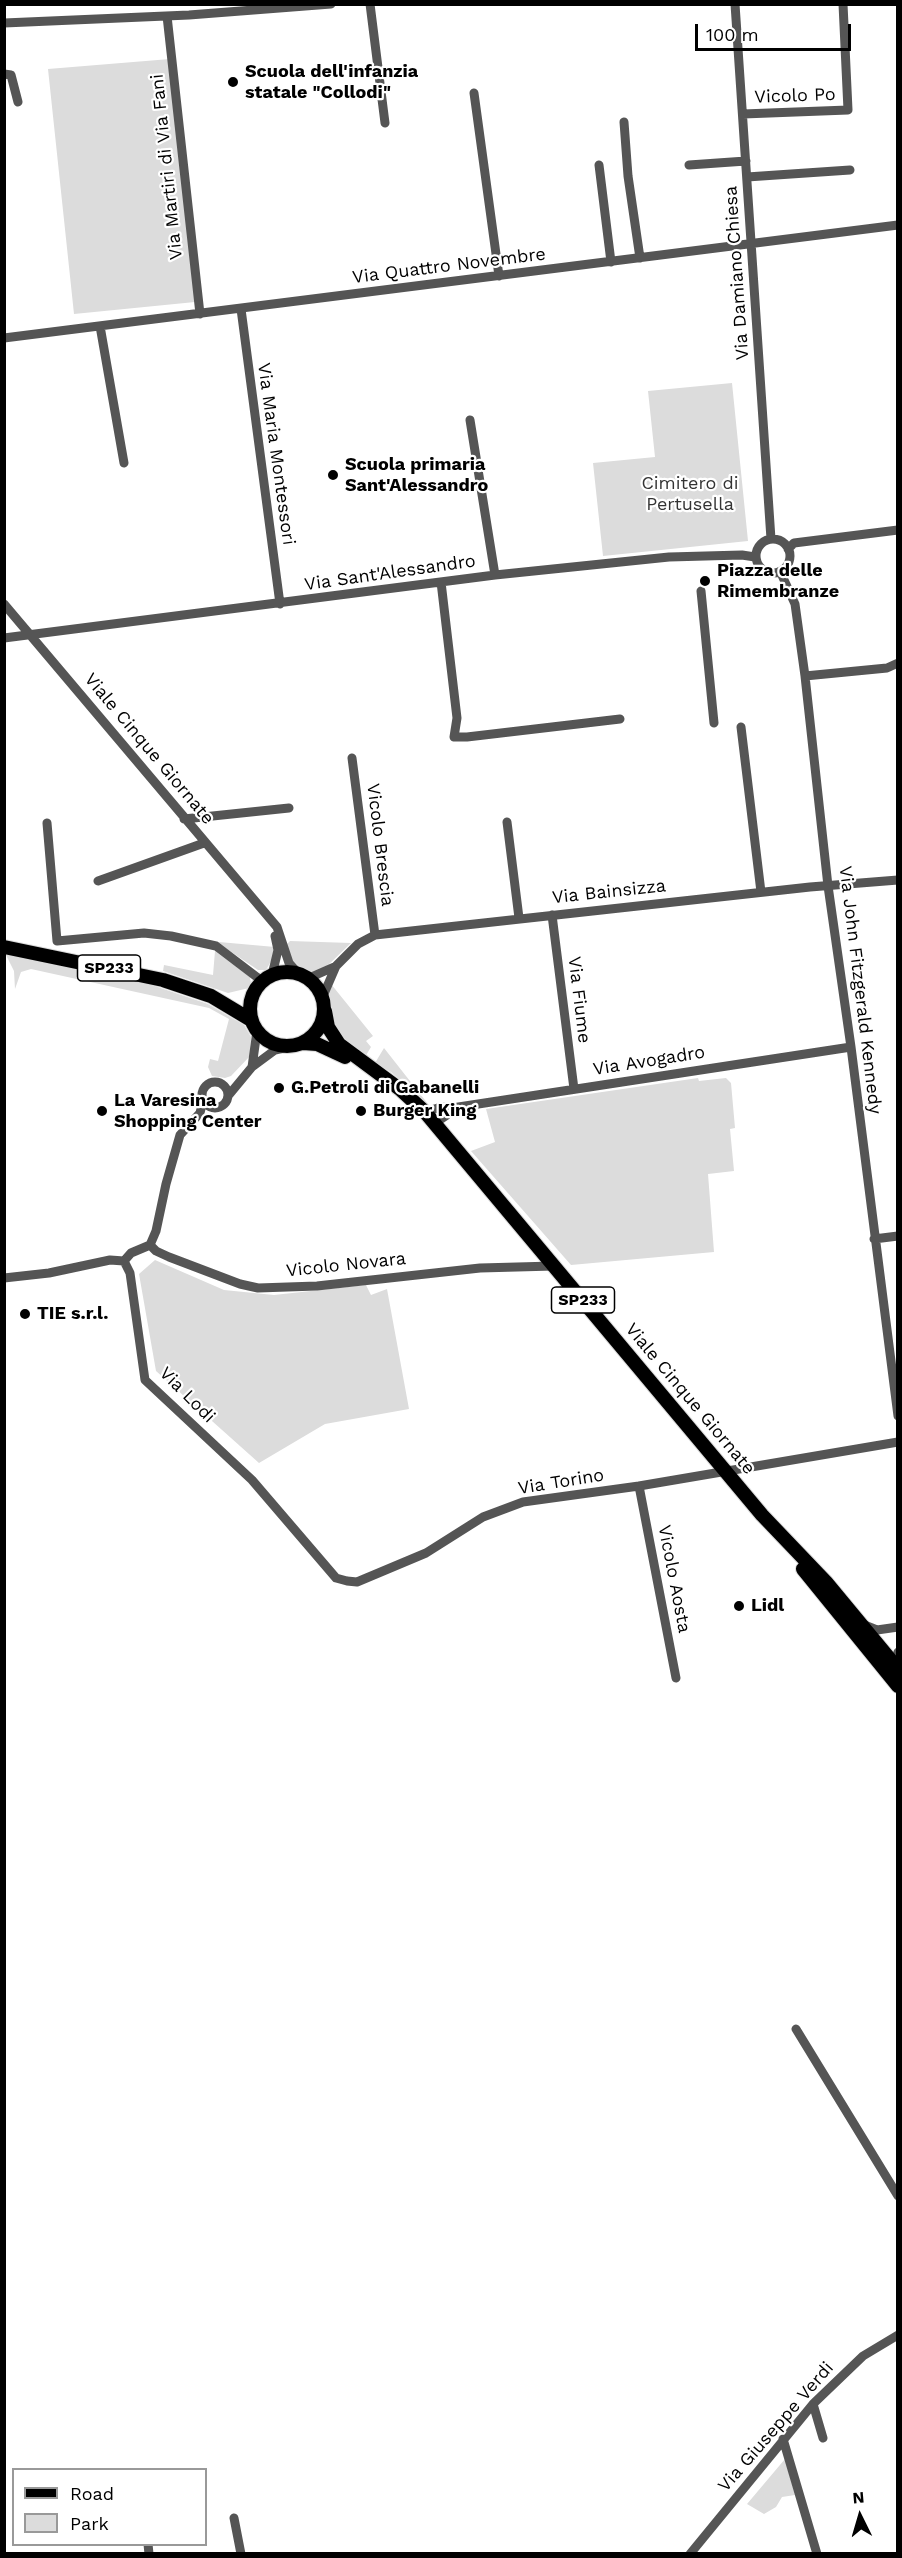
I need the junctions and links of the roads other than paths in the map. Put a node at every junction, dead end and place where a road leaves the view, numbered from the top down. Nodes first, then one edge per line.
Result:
1 (332, 4) edge
2 (370, 4) edge
3 (735, 4) edge
4 (843, 4) edge
5 (167, 16) junction
6 (4, 23) edge
7 (4, 74) edge
8 (474, 93) dead end
9 (18, 102) dead end
10 (743, 114) junction
11 (624, 122) dead end
12 (385, 123) dead end
13 (746, 161) junction
14 (599, 165) dead end
15 (689, 165) dead end
16 (850, 170) dead end
17 (747, 177) junction
18 (897, 225) edge
19 (752, 245) junction
20 (640, 258) junction
21 (611, 262) junction
22 (499, 276) junction
23 (241, 309) junction
24 (200, 314) junction
25 (100, 326) junction
26 (4, 338) edge
27 (470, 420) dead end
28 (124, 463) dead end
29 (897, 530) edge
30 (771, 539) junction
31 (788, 549) junction
32 (755, 557) junction
33 (780, 571) junction
34 (495, 575) junction
35 (441, 582) junction
36 (701, 591) dead end
37 (4, 604) edge
38 (280, 604) junction
39 (29, 634) junction
40 (4, 638) edge
41 (897, 663) edge
42 (805, 676) junction
43 (620, 719) dead end
44 (714, 723) dead end
45 (741, 727) dead end
46 (352, 758) dead end
47 (289, 808) dead end
48 (184, 819) junction
49 (507, 822) dead end
50 (47, 824) dead end
51 (204, 843) junction
52 (897, 880) edge
53 (99, 881) dead end
54 (828, 886) junction
55 (761, 892) junction
56 (552, 915) junction
57 (266, 917) junction
58 (519, 918) junction
59 (375, 935) junction
60 (4, 947) edge
61 (336, 966) junction
62 (303, 975) junction
63 (264, 981) junction
64 (211, 996) junction
65 (323, 996) junction
66 (325, 1011) junction
67 (254, 1025) junction
68 (297, 1044) junction
69 (851, 1047) junction
70 (252, 1067) junction
71 (241, 1078) junction
72 (218, 1083) junction
73 (574, 1089) junction
74 (401, 1090) junction
75 (228, 1096) junction
76 (203, 1100) junction
77 (218, 1107) junction
78 (452, 1108) junction
79 (425, 1112) junction
80 (194, 1120) junction
81 (435, 1123) junction
82 (897, 1236) edge
83 (874, 1239) junction
84 (150, 1245) junction
85 (124, 1261) junction
86 (555, 1266) junction
87 (4, 1278) edge
88 (897, 1416) edge
89 (897, 1442) edge
90 (726, 1471) junction
91 (639, 1486) junction
92 (762, 1515) junction
93 (346, 1581) joint
94 (818, 1589) junction
95 (860, 1623) junction
96 (897, 1627) edge
97 (897, 1666) edge
98 (676, 1678) dead end
99 (897, 1686) edge
100 (796, 2030) dead end
101 (897, 2196) edge
102 (897, 2335) edge
103 (813, 2404) junction
104 (823, 2438) dead end
105 (783, 2439) junction
106 (234, 2518) dead end
107 (241, 2553) edge
108 (690, 2553) edge
109 (817, 2553) edge

1 - 5 street
2 - 12 street
3 - 10 street, Via Damiano Chiesa
4 - 10 street, Vicolo Po
5 - 6 street
5 - 24 street, Via Martiri di Via Fani
7 - 9 street
8 - 22 street
10 - 13 street, Via Damiano Chiesa
11 - 20 street
13 - 15 street
13 - 17 street, Via Damiano Chiesa
14 - 21 street
16 - 17 street
17 - 19 street, Via Damiano Chiesa
18 - 19 street, Via Quattro Novembre
19 - 20 street, Via Quattro Novembre
19 - 30 street, Via Damiano Chiesa
20 - 21 street, Via Quattro Novembre
21 - 22 street, Via Quattro Novembre
22 - 23 street, Via Quattro Novembre
23 - 24 street, Via Quattro Novembre
23 - 38 street, Via Maria Montessori
24 - 25 street, Via Quattro Novembre
25 - 26 street, Via Quattro Novembre
25 - 28 street
27 - 34 street
29 - 31 street
30 - 31 street
30 - 32 street
31 - 33 street
32 - 33 street
32 - 34 street, Via Sant'Alessandro
33 - 42 street, Via John Fitzgerald Kennedy
34 - 35 street, Via Sant'Alessandro
35 - 38 street, Via Sant'Alessandro
35 - 43 street
36 - 44 street
37 - 39 street, Viale Cinque Giornate
38 - 39 street, Via Sant'Alessandro
39 - 40 street, Via Sant'Alessandro
39 - 48 street, Viale Cinque Giornate
41 - 42 street
42 - 54 street, Via John Fitzgerald Kennedy
45 - 55 street
46 - 59 street, Vicolo Brescia
47 - 48 street
48 - 51 street, Viale Cinque Giornate
49 - 58 street
50 - 63 street
51 - 53 street
51 - 57 street, Viale Cinque Giornate
52 - 54 street, Via Bainsizza
54 - 55 street, Via Bainsizza
54 - 69 street, Via John Fitzgerald Kennedy
55 - 56 street, Via Bainsizza
56 - 58 street, Via Bainsizza
56 - 73 street, Via Fiume
57 - 62 street, Viale Cinque Giornate
57 - 63 street, Viale Cinque Giornate
58 - 59 street, Via Bainsizza
59 - 61 street, Via Bainsizza
60 - 64 main road, SP233
61 - 62 street, Via Bainsizza
61 - 65 street, Via Bainsizza
62 - 63 main road, SP233
62 - 65 main road
63 - 64 main road, SP233
63 - 67 main road
64 - 67 main road, SP233
65 - 66 main road, SP233
66 - 68 main road
66 - 74 main road, Viale Cinque Giornate / SP233
67 - 68 main road, SP233
67 - 70 street
68 - 70 street
68 - 74 main road, Viale Cinque Giornate / SP233
69 - 73 street, Via Avogadro
69 - 83 street, Via John Fitzgerald Kennedy
70 - 71 street
71 - 72 street
71 - 75 street
72 - 75 street
72 - 76 street
73 - 78 street, Via Avogadro
74 - 79 main road, Viale Cinque Giornate / SP233
75 - 77 street
76 - 77 street
76 - 80 street
77 - 80 street
78 - 79 street, Via Avogadro
78 - 81 street
79 - 81 main road, Viale Cinque Giornate / SP233
80 - 84 street
81 - 86 main road, Viale Cinque Giornate / SP233
82 - 83 street
83 - 88 street, Via John Fitzgerald Kennedy
84 - 85 street
84 - 86 street, Vicolo Novara
85 - 87 street
85 - 93 street, Via Lodi
86 - 90 main road, Viale Cinque Giornate / SP233
89 - 90 street, Via Torino
90 - 91 street, Via Torino
90 - 92 main road, Viale Cinque Giornate / SP233
91 - 93 street, Via Torino
91 - 98 street, Vicolo Aosta
92 - 94 main road, Viale Cinque Giornate / SP233
92 - 95 main road, Viale Cinque Giornate / SP233
94 - 97 street
94 - 99 main road, Viale Cinque Giornate / SP233
95 - 96 street
95 - 97 main road, Viale Cinque Giornate / SP233
100 - 101 street
102 - 103 street, Via Giuseppe Verdi
103 - 104 street
103 - 105 street, Via Giuseppe Verdi
105 - 108 street, Via Giuseppe Verdi
105 - 109 street
106 - 107 street

